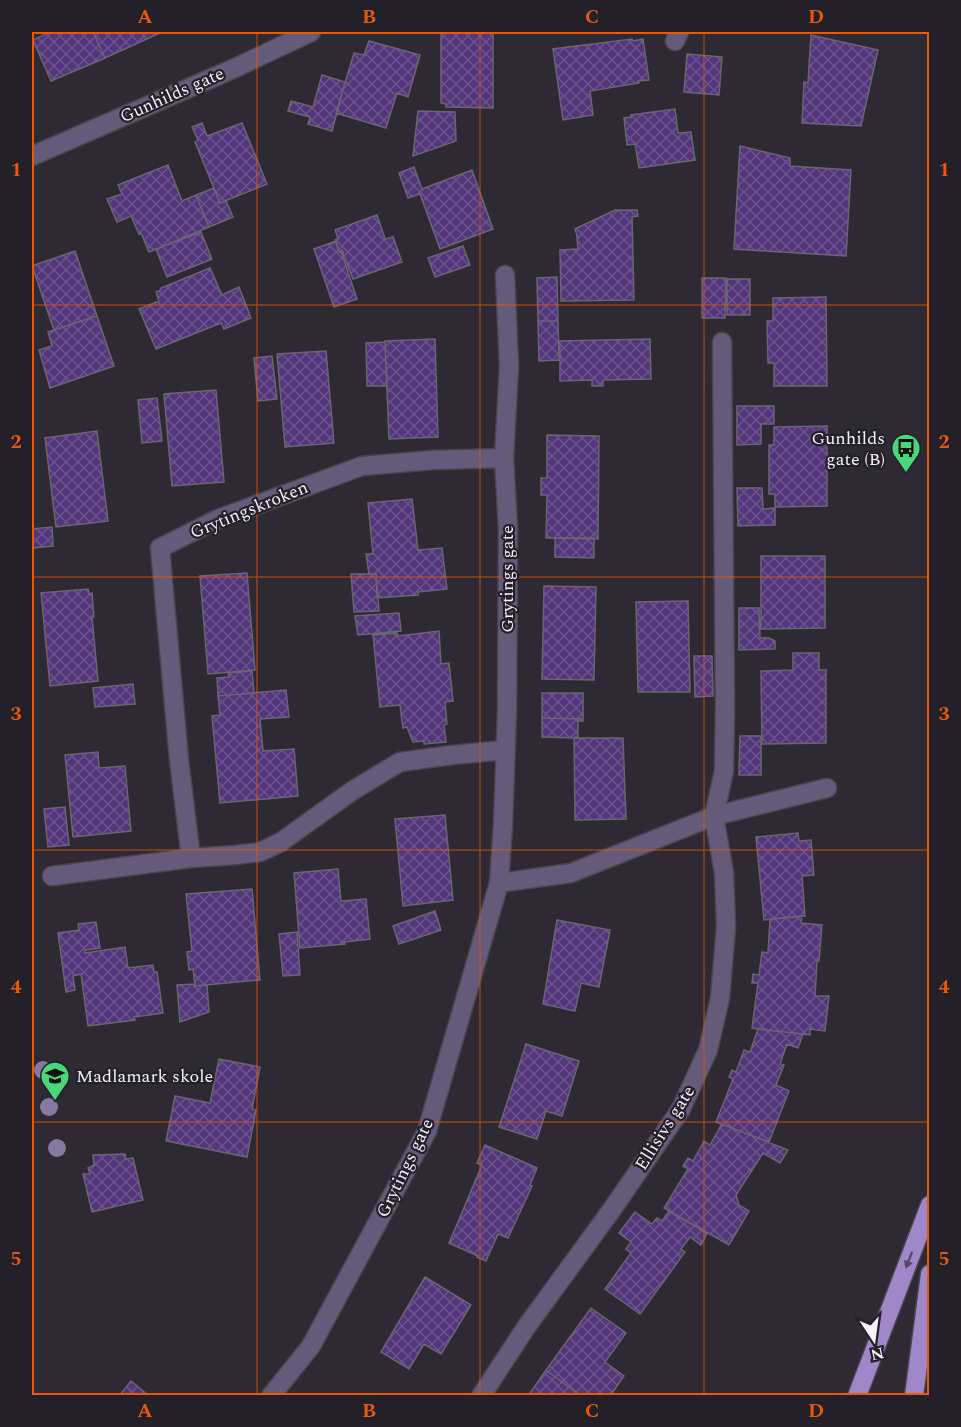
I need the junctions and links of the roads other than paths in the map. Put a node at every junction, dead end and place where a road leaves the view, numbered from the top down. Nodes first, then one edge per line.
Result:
1 (312, 32) edge
2 (32, 156) edge
3 (505, 275) dead end
4 (722, 342) dead end
5 (504, 458) junction
6 (505, 750) junction
7 (827, 788) dead end
8 (714, 816) junction
9 (191, 858) junction
10 (52, 876) dead end
11 (499, 883) junction
12 (930, 1205) edge
13 (930, 1274) edge
14 (271, 1395) edge
15 (481, 1395) edge
16 (857, 1395) edge
17 (914, 1395) edge

1 - 2 street, Gunhilds gate
3 - 5 street, Grytings gate
4 - 8 street
5 - 6 street, Grytings gate
5 - 9 street, Grytingskroken
6 - 9 street
6 - 11 street, Grytings gate
7 - 8 street
8 - 11 street
8 - 15 street, Ellisivs gate
9 - 10 street
11 - 14 street, Grytings gate
12 -> 16 main road
13 - 17 main road

